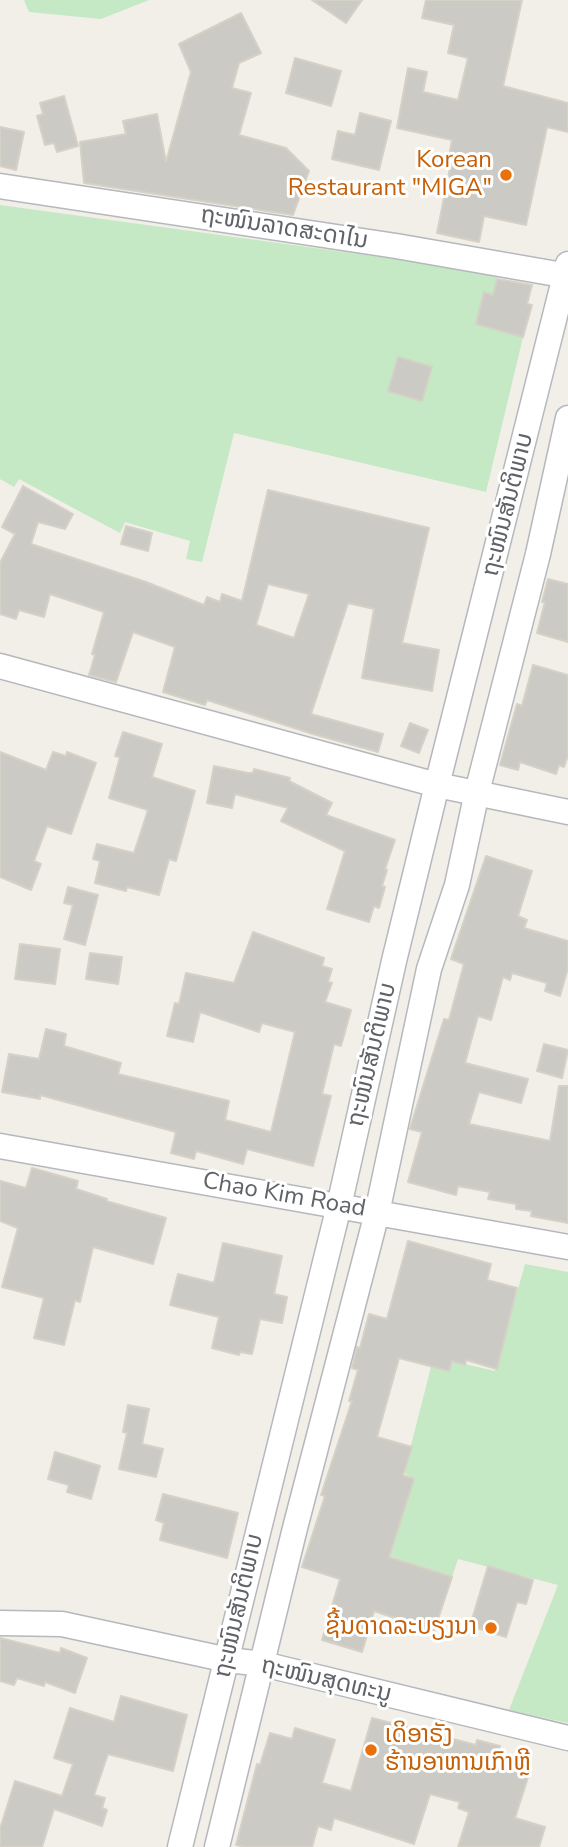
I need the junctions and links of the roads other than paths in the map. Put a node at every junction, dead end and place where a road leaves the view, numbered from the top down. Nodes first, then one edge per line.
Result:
1 (0, 186) edge
2 (567, 272) edge
3 (568, 418) edge
4 (0, 666) edge
5 (437, 785) junction
6 (477, 792) junction
7 (568, 812) edge
8 (0, 1146) edge
9 (339, 1206) junction
10 (377, 1213) junction
11 (568, 1247) edge
12 (0, 1623) edge
13 (228, 1660) junction
14 (263, 1664) junction
15 (568, 1738) edge
16 (180, 1847) edge
17 (217, 1847) edge

1 - 2 street, ຖະໜົນລາດສະດາໄນ
2 - 5 street, ຖະໜົນສັນຕິພາບ
3 - 6 street, ຖະໜົນສັນຕິພາບ
4 - 5 street
5 - 6 street
5 - 9 street, ຖະໜົນສັນຕິພາບ
6 - 7 street
6 - 10 street, ຖະໜົນສັນຕິພາບ
8 - 9 street, Chao Kim Road
9 - 10 street, Chao Kim Road
9 - 13 street, ຖະໜົນສັນຕິພາບ
10 - 11 street, Chao Kim Road
10 - 14 street, ຖະໜົນສັນຕິພາບ
12 - 13 street, ຖະໜົນສຸດທະນູ
13 - 14 street, ຖະໜົນສຸດທະນູ
13 - 16 street, ຖະໜົນສັນຕິພາບ
14 - 15 street, ຖະໜົນສຸດທະນູ
14 - 17 street, ຖະໜົນສັນຕິພາບ

